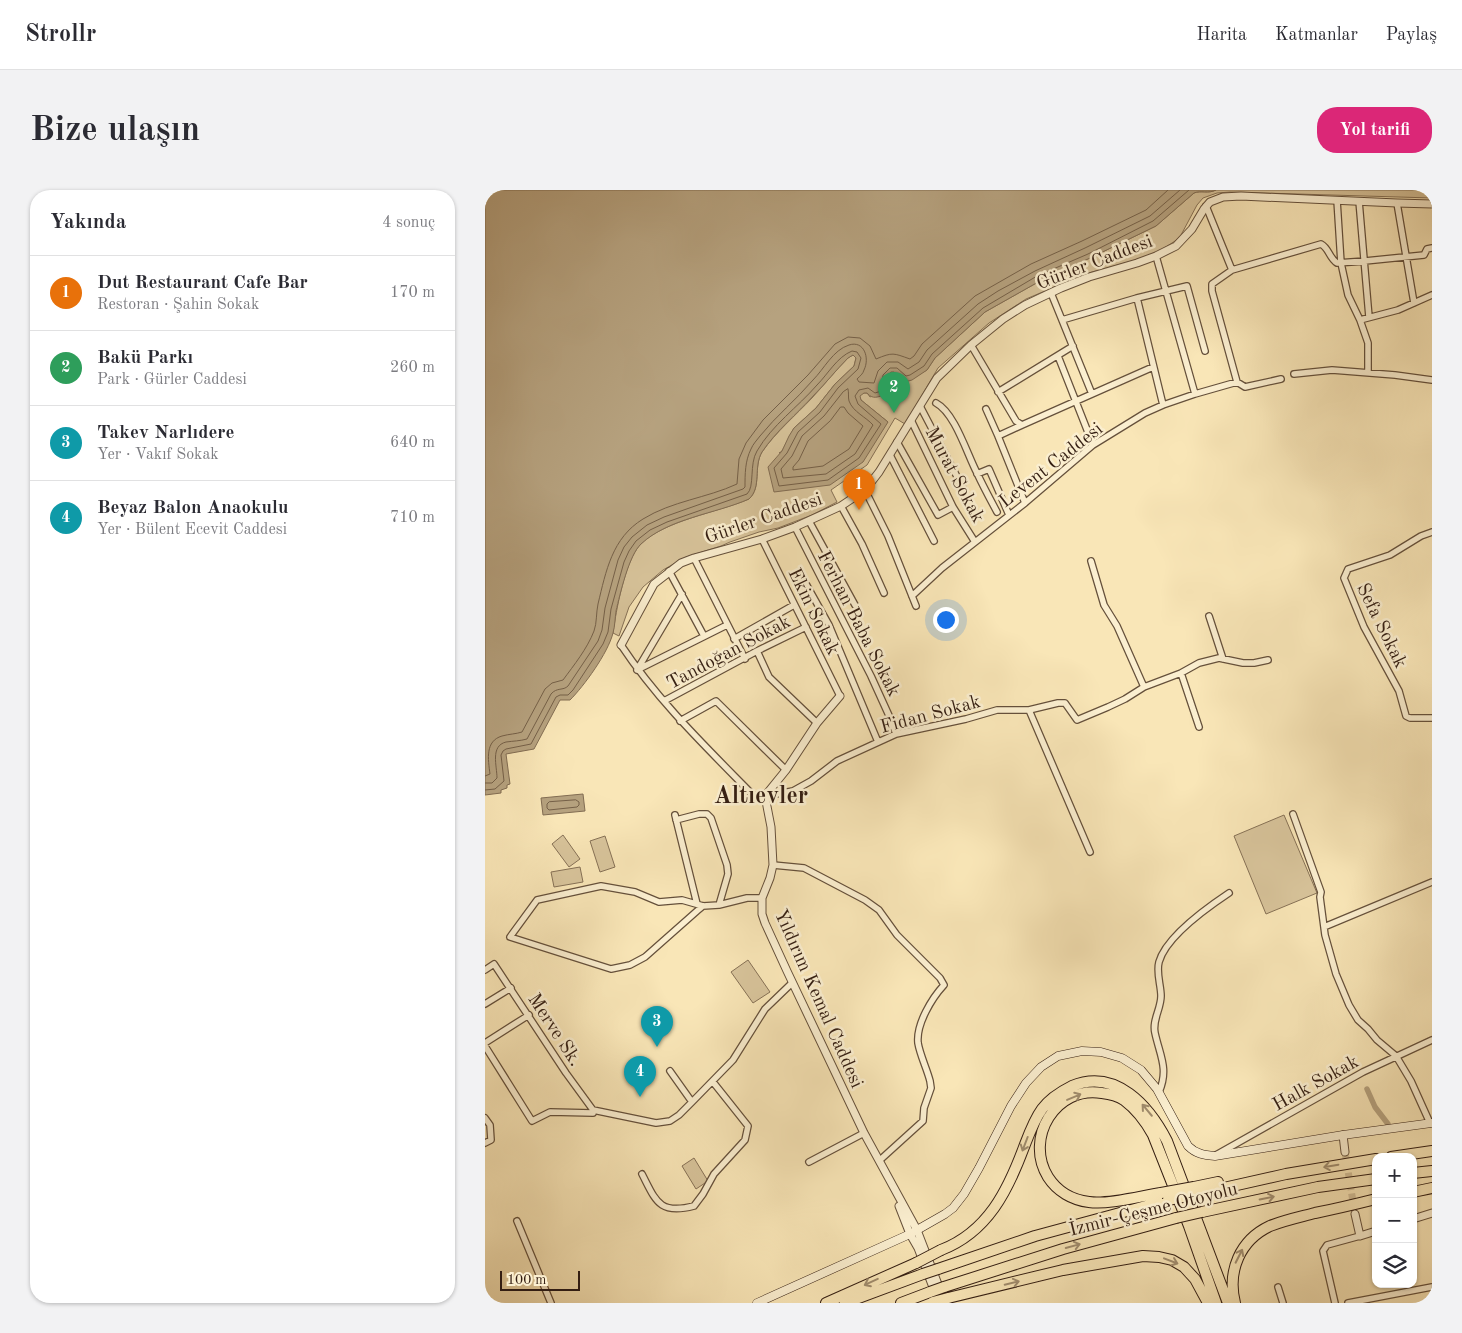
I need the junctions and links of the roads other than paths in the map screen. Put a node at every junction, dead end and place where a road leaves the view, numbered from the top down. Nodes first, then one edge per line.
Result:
1 (1337, 200) junction
2 (1359, 201) junction
3 (1397, 204) junction
4 (1432, 204) edge
5 (1206, 206) junction
6 (1432, 248) edge
7 (1156, 256) junction
8 (1406, 258) junction
9 (1365, 262) junction
10 (1341, 263) junction
11 (1232, 270) junction
12 (1165, 290) junction
13 (1051, 293) junction
14 (1432, 295) edge
15 (1137, 298) junction
16 (1414, 303) junction
17 (1369, 317) junction
18 (1062, 320) junction
19 (1360, 320) junction
20 (971, 345) junction
21 (1073, 346) junction
22 (1205, 351) dead end
23 (1058, 356) junction
24 (1153, 368) junction
25 (1368, 372) junction
26 (1294, 374) dead end
27 (1281, 379) dead end
28 (1432, 380) edge
29 (1237, 382) junction
30 (999, 392) junction
31 (1092, 394) junction
32 (1195, 394) junction
33 (1075, 401) junction
34 (936, 403) dead end
35 (1163, 405) junction
36 (920, 406) junction
37 (986, 409) dead end
38 (911, 420) junction
39 (1022, 425) junction
40 (998, 436) junction
41 (897, 442) junction
42 (1093, 445) junction
43 (890, 455) junction
44 (977, 474) junction
45 (865, 490) junction
46 (964, 490) dead end
47 (1025, 503) junction
48 (841, 506) junction
49 (953, 507) junction
50 (997, 512) dead end
51 (1009, 515) junction
52 (809, 521) junction
53 (795, 527) junction
54 (1432, 532) edge
55 (762, 539) junction
56 (934, 541) dead end
57 (975, 542) junction
58 (694, 558) junction
59 (1091, 561) dead end
60 (669, 571) junction
61 (801, 574) dead end
62 (884, 593) dead end
63 (682, 594) junction
64 (912, 596) junction
65 (795, 605) junction
66 (855, 605) dead end
67 (916, 606) dead end
68 (1209, 616) dead end
69 (727, 625) junction
70 (806, 627) junction
71 (704, 636) junction
72 (734, 639) junction
73 (621, 645) joint
74 (757, 652) junction
75 (745, 659) junction
76 (1223, 659) junction
77 (1268, 660) dead end
78 (637, 670) junction
79 (1181, 673) junction
80 (1144, 687) junction
81 (840, 696) joint
82 (664, 702) junction
83 (1029, 710) junction
84 (1432, 718) edge
85 (680, 721) junction
86 (817, 723) junction
87 (1199, 727) dead end
88 (896, 734) junction
89 (878, 742) junction
90 (786, 770) junction
91 (765, 796) junction
92 (1293, 814) dead end
93 (1090, 852) dead end
94 (773, 865) junction
95 (1432, 882) edge
96 (1229, 893) dead end
97 (762, 898) junction
98 (700, 905) junction
99 (719, 905) junction
100 (1324, 927) junction
101 (485, 970) edge
102 (792, 983) junction
103 (511, 988) junction
104 (485, 1004) edge
105 (529, 1015) junction
106 (1432, 1040) edge
107 (485, 1044) edge
108 (1396, 1056) junction
109 (670, 1071) dead end
110 (713, 1082) junction
111 (1159, 1092) junction
112 (693, 1102) junction
113 (593, 1110) junction
114 (485, 1118) edge
115 (1431, 1123) edge
116 (864, 1133) junction
117 (1343, 1135) junction
118 (488, 1141) edge
119 (1432, 1151) edge
120 (1345, 1152) tunnel mouth
121 (1417, 1153) edge
122 (1215, 1156) junction
123 (880, 1160) junction
124 (1372, 1160) edge
125 (809, 1162) dead end
126 (1432, 1170) edge
127 (1417, 1172) edge
128 (642, 1174) dead end
129 (1372, 1180) edge
130 (1432, 1188) edge
131 (1417, 1191) edge
132 (1165, 1197) junction
133 (1372, 1201) edge
134 (1355, 1214) tunnel mouth
135 (1428, 1214) edge
136 (1432, 1219) edge
137 (517, 1221) dead end
138 (913, 1232) junction
139 (1372, 1232) edge
140 (1360, 1236) junction
141 (1278, 1287) dead end
142 (1432, 1287) edge
143 (938, 1300) edge
144 (551, 1303) edge
145 (757, 1303) edge
146 (827, 1303) edge
147 (845, 1303) edge
148 (901, 1303) edge
149 (1208, 1303) edge
150 (1217, 1303) edge
151 (1228, 1303) edge
152 (1235, 1303) edge
153 (1283, 1303) edge
154 (1335, 1303) edge
155 (1348, 1303) edge

1 - 2 street
1 - 5 street
1 - 10 street
2 - 3 street
2 - 9 street
3 - 4 street
3 - 8 street
5 - 7 street, Gürler Caddesi
5 - 11 street
6 - 8 street
7 - 12 street
7 - 13 street, Gürler Caddesi
8 - 9 street
8 - 16 street
9 - 10 street
9 - 17 street
10 - 11 street
10 - 19 street
11 - 29 street
12 - 15 street
12 - 22 street
12 - 32 street
13 - 18 street
13 - 20 street, Gürler Caddesi
14 - 16 street
15 - 18 street
15 - 24 street
16 - 17 street
17 - 19 street
18 - 21 street
19 - 25 street
20 - 30 street
20 - 36 street, Gürler Caddesi
21 - 23 street
21 - 31 street
23 - 30 street
23 - 33 street
24 - 31 street
24 - 35 street
25 - 26 street
25 - 28 street
27 - 29 street, Levent Caddesi
29 - 32 street, Levent Caddesi
30 - 39 street
31 - 33 street
32 - 35 street, Levent Caddesi
33 - 39 street
33 - 42 street
34 - 44 street
35 - 42 street, Levent Caddesi
36 - 38 street, Gürler Caddesi
36 - 46 street
37 - 40 street
38 - 41 street, Gürler Caddesi
38 - 49 street, Murat Sokak
39 - 40 street
40 - 47 street
41 - 43 street, Gürler Caddesi
41 - 49 street
42 - 47 street, Levent Caddesi
43 - 45 street, Gürler Caddesi
43 - 56 street
44 - 50 street
44 - 51 street
45 - 48 street, Gürler Caddesi
45 - 64 street
47 - 51 street, Levent Caddesi
48 - 52 street, Gürler Caddesi
48 - 62 street
49 - 57 street, Murat Sokak
51 - 57 street, Levent Caddesi
52 - 53 street, Gürler Caddesi
52 - 66 street
53 - 55 street, Gürler Caddesi
53 - 88 street, Ferhan Baba Sokak
54 - 84 street, Sefa Sokak
55 - 58 street, Gürler Caddesi
55 - 65 street, Ekin Sokak
57 - 64 street, Levent Caddesi
58 - 60 street, Gürler Caddesi
58 - 69 street
59 - 80 street
60 - 63 street
60 - 73 street, Gürler Caddesi
61 - 89 street
63 - 71 street
63 - 78 street
64 - 67 street
65 - 70 street, Ekin Sokak
65 - 72 street
68 - 76 street
69 - 71 street
69 - 72 street
70 - 74 street, Tandoğan Sokak
70 - 81 street, Ekin Sokak
71 - 78 street
72 - 75 street
73 - 78 street
74 - 75 street, Tandoğan Sokak
74 - 86 street
75 - 82 street, Tandoğan Sokak
76 - 77 street
76 - 79 street
78 - 82 street
79 - 80 street
79 - 87 street
80 - 83 street, Fidan Sokak
81 - 86 street
82 - 85 street
83 - 88 street, Fidan Sokak
83 - 93 street
85 - 90 street
85 - 91 street
86 - 90 street
88 - 89 street, Fidan Sokak
89 - 91 street, Fidan Sokak
90 - 91 street
91 - 94 street, Yıldırım Kemal Caddesi
92 - 100 street
94 - 97 street, Yıldırım Kemal Caddesi
94 - 123 street
95 - 100 street
96 - 111 street
97 - 99 street
97 - 102 street, Yıldırım Kemal Caddesi
98 - 98 street
98 - 99 street
98 - 99 street
100 - 108 street
101 - 103 street, Merve Sk.
102 - 110 street
102 - 116 street, Yıldırım Kemal Caddesi
103 - 104 street
103 - 105 street, Merve Sk.
105 - 107 street
105 - 113 street, Merve Sk.
106 - 108 street, Halk Sokak
107 - 113 street
108 - 115 street
108 - 122 street, Halk Sokak
109 - 112 street
110 - 112 street
110 - 128 street
111 - 122 main road
111 - 138 main road
112 - 113 street
114 - 118 street
115 - 117 main road
116 - 123 street, Yıldırım Kemal Caddesi
116 - 125 street
117 - 120 street
117 - 122 main road
119 - 121 highway
123 - 138 street, Yıldırım Kemal Caddesi
124 -> 132 highway, İzmir-Çeşme Otoyolu, bridge
126 - 127 highway
143 -> 129 highway, İzmir-Çeşme Otoyolu, bridge
130 - 131 highway
132 - 147 highway, İzmir-Çeşme Otoyolu, bridge
132 -> 150 highway
152 -> 133 highway
134 - 140 street
135 - 136 street
137 - 144 street
138 - 143 street, Yıldırım Kemal Caddesi
138 - 145 main road
139 - 140 street
140 - 154 street
141 - 153 street
142 - 155 street
143 - 148 highway
143 -> 149 highway
151 -> 146 highway, bridge

